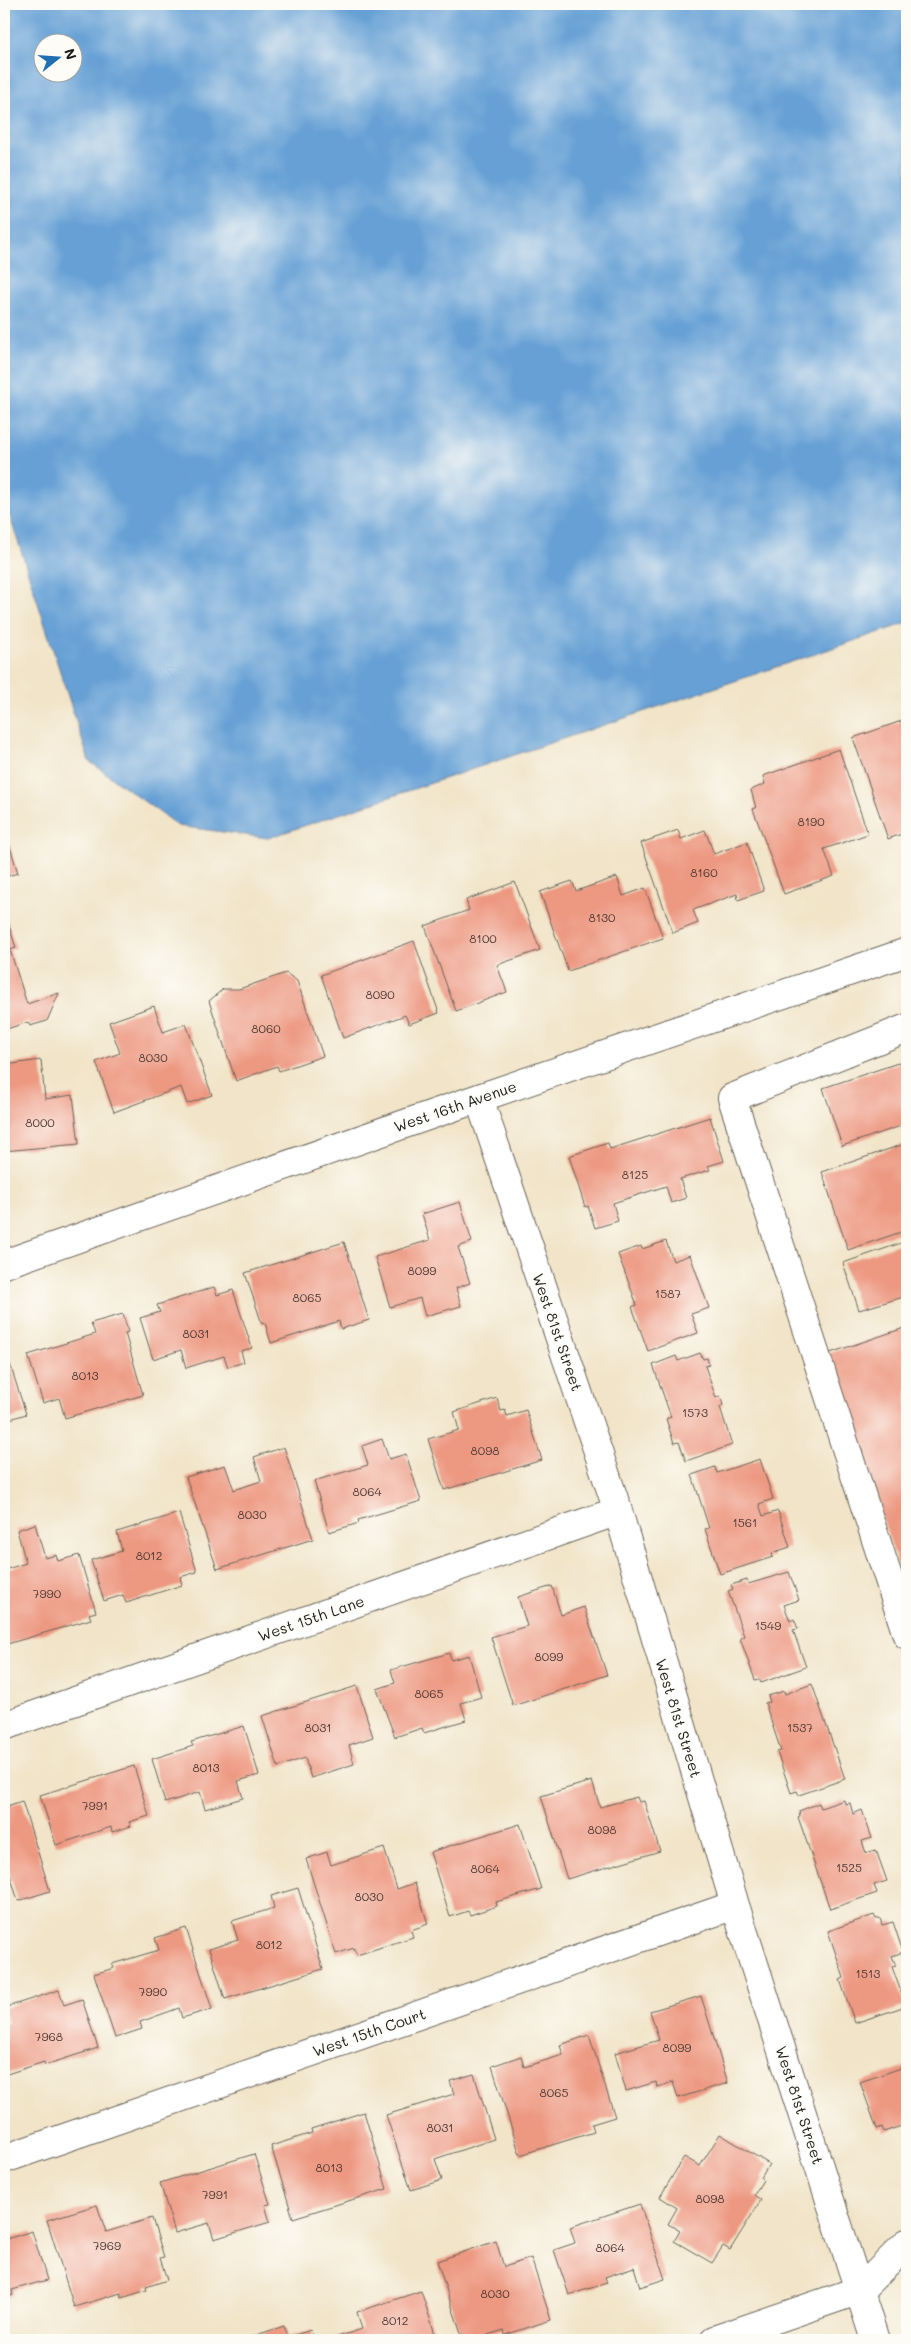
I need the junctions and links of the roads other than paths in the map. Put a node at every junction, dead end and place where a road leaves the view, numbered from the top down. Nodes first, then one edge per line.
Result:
1 (907, 952) edge
2 (907, 1028) edge
3 (479, 1098) junction
4 (4, 1264) edge
5 (618, 1511) junction
6 (907, 1635) edge
7 (4, 1726) edge
8 (735, 1905) junction
9 (4, 2159) edge
10 (907, 2243) edge
11 (860, 2290) junction
12 (714, 2340) edge
13 (875, 2340) edge

1 - 3 street, West 16th Avenue
2 - 6 street
3 - 4 street, West 16th Avenue
3 - 5 street, West 81st Street
5 - 7 street, West 15th Lane
5 - 8 street, West 81st Street
8 - 9 street, West 15th Court
8 - 11 street, West 81st Street
10 - 11 street
11 - 12 street
11 - 13 street, West 81st Street

